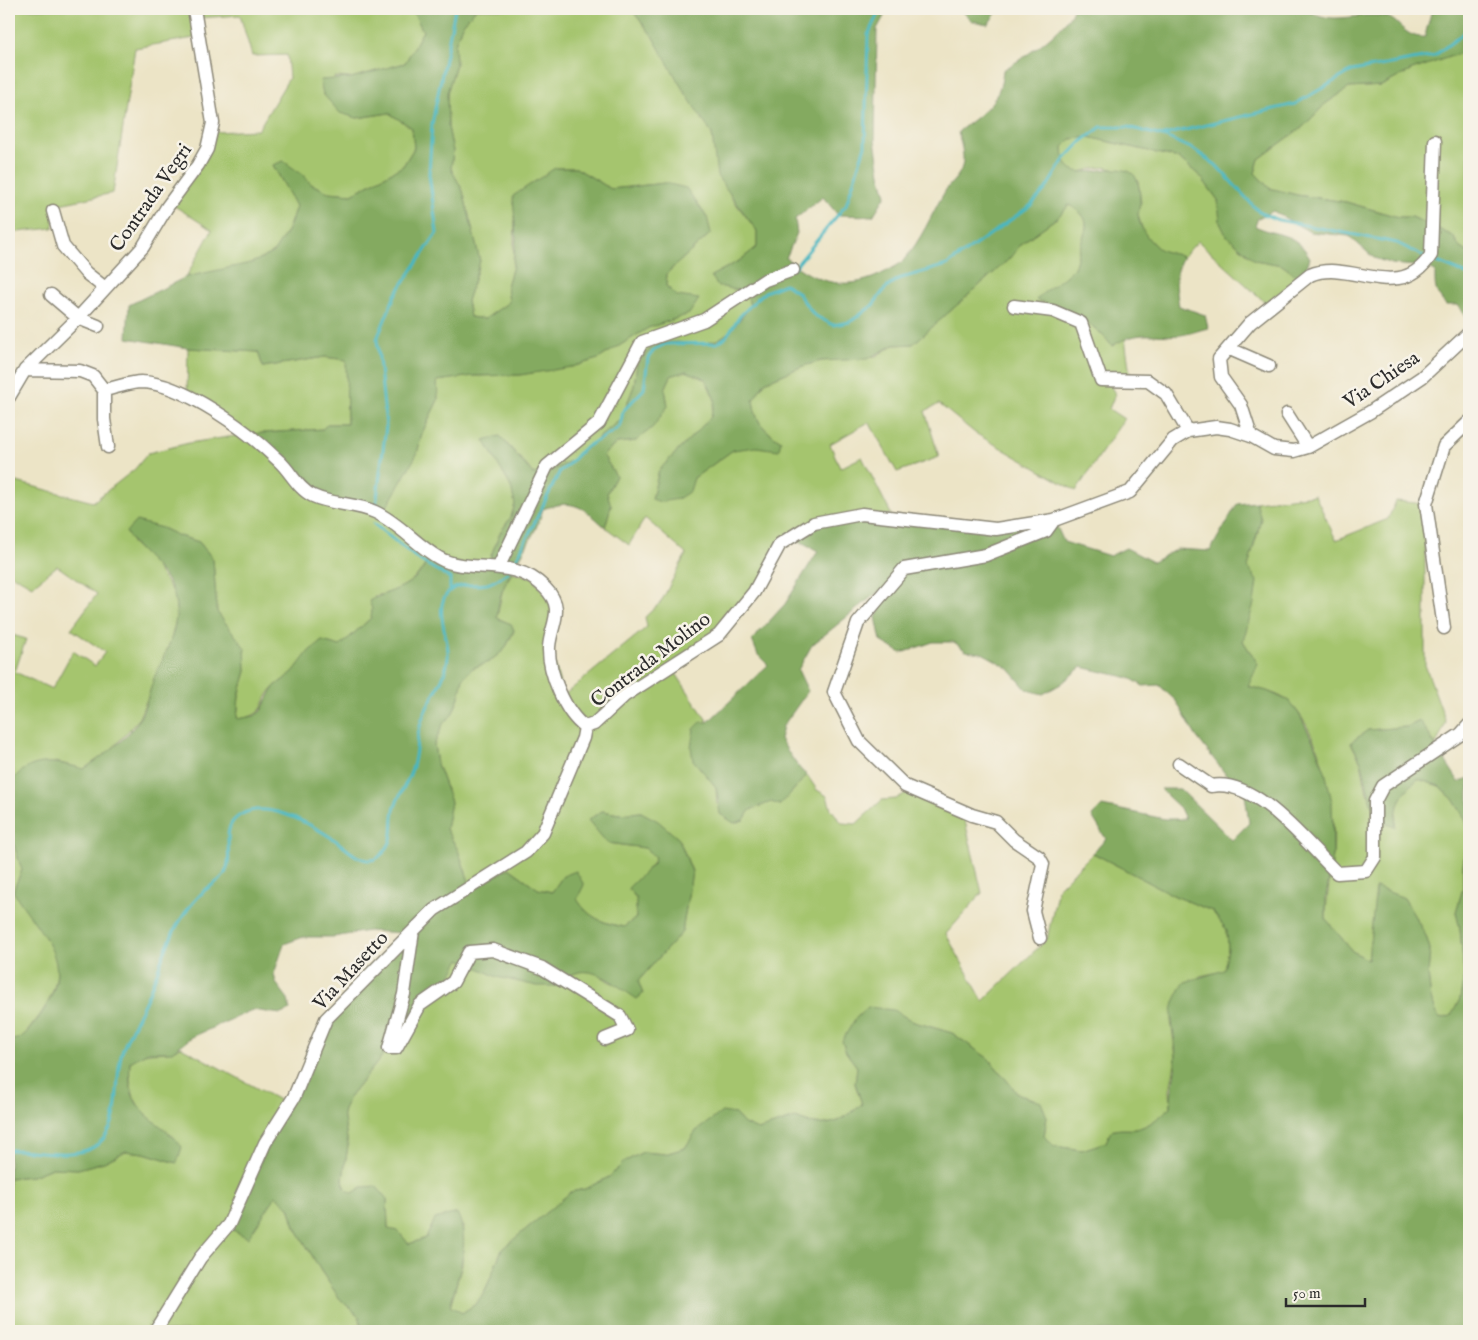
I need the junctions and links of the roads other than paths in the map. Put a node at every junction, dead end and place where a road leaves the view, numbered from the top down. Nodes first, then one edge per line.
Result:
1 (194, 9) edge
2 (1435, 141) dead end
3 (53, 211) dead end
4 (793, 270) dead end
5 (105, 288) junction
6 (51, 295) dead end
7 (1014, 306) dead end
8 (78, 318) junction
9 (98, 326) dead end
10 (1469, 333) edge
11 (1230, 349) junction
12 (1269, 366) dead end
13 (25, 370) junction
14 (104, 390) junction
15 (9, 397) edge
16 (1287, 414) dead end
17 (1469, 422) edge
18 (1188, 431) junction
19 (1251, 436) junction
20 (108, 447) dead end
21 (1308, 447) junction
22 (1054, 520) junction
23 (500, 567) junction
24 (1444, 628) dead end
25 (1469, 725) edge
26 (585, 727) junction
27 (1179, 764) dead end
28 (413, 931) junction
29 (1040, 938) dead end
30 (605, 1039) dead end
31 (155, 1331) edge

1 - 5 street, Contrada Vegri
2 - 11 street
3 - 5 street
4 - 23 street
5 - 8 street, Contrada Vegri
6 - 8 street
7 - 18 street
8 - 9 street
8 - 13 street, Contrada Vegri
10 - 21 street, Via Chiesa
11 - 12 street
11 - 19 street
13 - 14 street
13 - 15 street, Contrada Vegri
14 - 20 street
14 - 23 street
16 - 21 street
17 - 24 street
18 - 19 street
18 - 22 street, Contrada Molino
19 - 21 street, Via Chiesa
22 - 26 street, Contrada Molino
22 - 29 street
23 - 26 street
25 - 27 street
26 - 28 street, Via Masetto
28 - 30 street
28 - 31 street, Via Masetto

